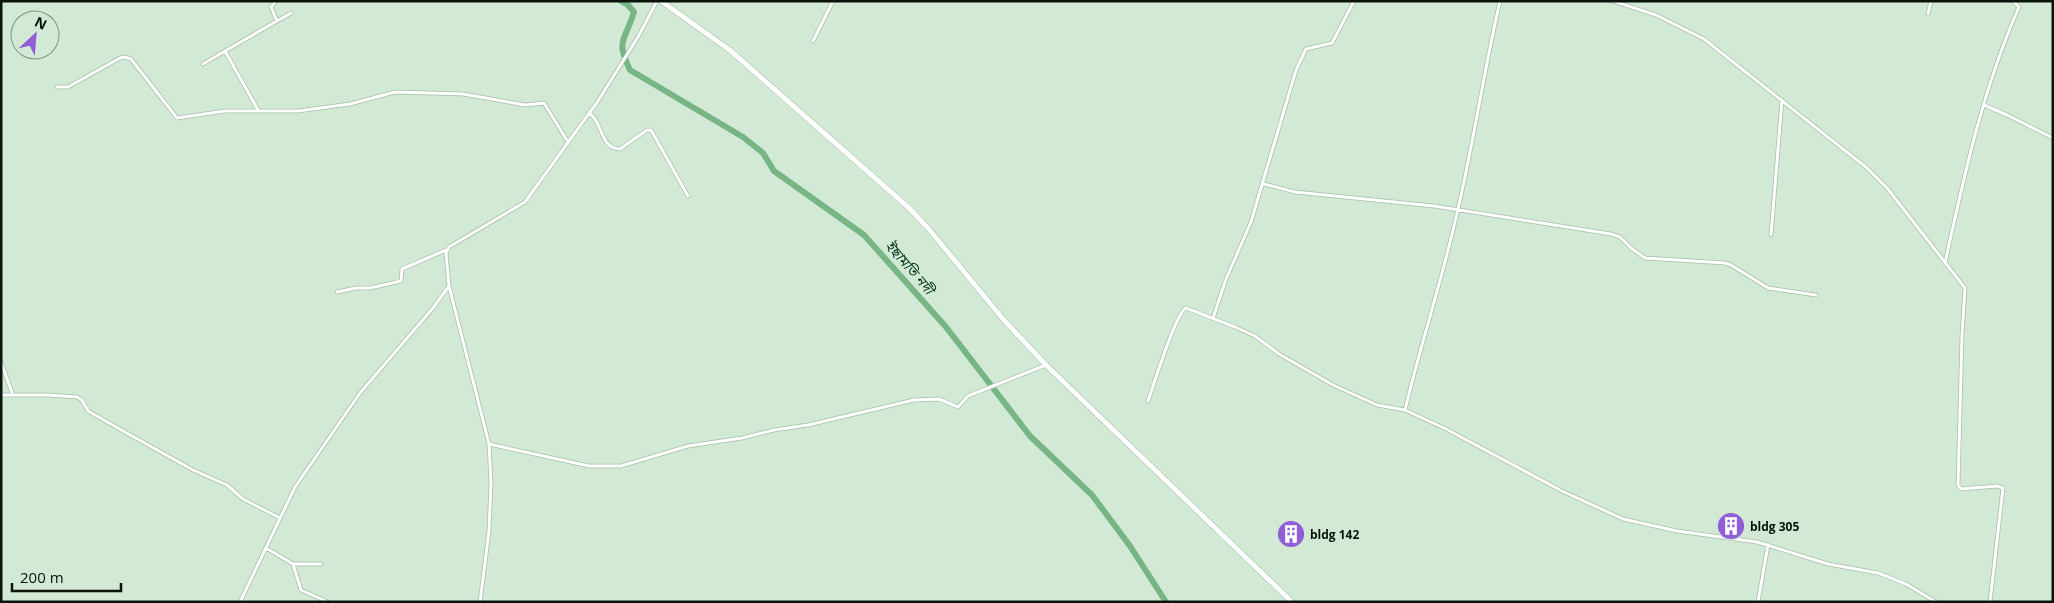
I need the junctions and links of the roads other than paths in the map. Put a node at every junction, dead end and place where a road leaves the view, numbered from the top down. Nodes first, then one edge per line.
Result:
1 (276, 1) edge
2 (659, 1) edge
3 (833, 1) edge
4 (1354, 1) edge
5 (1500, 1) edge
6 (1613, 1) edge
7 (1931, 1) edge
8 (2013, 1) edge
9 (291, 13) dead end
10 (1928, 14) dead end
11 (277, 21) junction
12 (813, 41) dead end
13 (225, 51) junction
14 (203, 64) dead end
15 (57, 87) dead end
16 (1782, 99) junction
17 (1984, 105) junction
18 (259, 110) junction
19 (589, 113) junction
20 (2053, 138) edge
21 (568, 142) junction
22 (1264, 184) junction
23 (688, 196) dead end
24 (1458, 210) junction
25 (1771, 235) dead end
26 (446, 250) junction
27 (1945, 263) junction
28 (449, 286) junction
29 (337, 292) dead end
30 (1816, 295) dead end
31 (1213, 318) junction
32 (1, 362) edge
33 (1046, 365) junction
34 (1, 395) edge
35 (13, 395) junction
36 (1148, 401) dead end
37 (1405, 410) junction
38 (489, 444) junction
39 (280, 518) junction
40 (1768, 545) junction
41 (266, 548) junction
42 (293, 564) junction
43 (321, 564) dead end
44 (240, 602) edge
45 (328, 602) edge
46 (480, 602) edge
47 (1292, 602) edge
48 (1758, 602) edge
49 (1936, 602) edge
50 (1990, 602) edge

1 - 11 street
2 - 19 street
2 - 33 main road
3 - 12 street
4 - 22 street
5 - 24 street
6 - 16 street
7 - 10 street
8 - 17 street
9 - 11 street
11 - 13 street
13 - 14 street
13 - 18 street
15 - 18 street
16 - 25 street
16 - 27 street
17 - 20 street
17 - 27 street
18 - 21 street
19 - 21 street
19 - 23 street
21 - 26 street
22 - 24 street
22 - 31 street
24 - 30 street
24 - 37 street
26 - 28 street
26 - 29 street
27 - 50 street
28 - 38 street
28 - 39 street
31 - 36 street
31 - 37 street
32 - 35 street
33 - 38 street
33 - 47 main road
34 - 35 street
35 - 39 street
37 - 40 street
38 - 46 street
39 - 41 street
40 - 48 street
40 - 49 street
41 - 42 street
41 - 44 street
42 - 43 street
42 - 45 street

